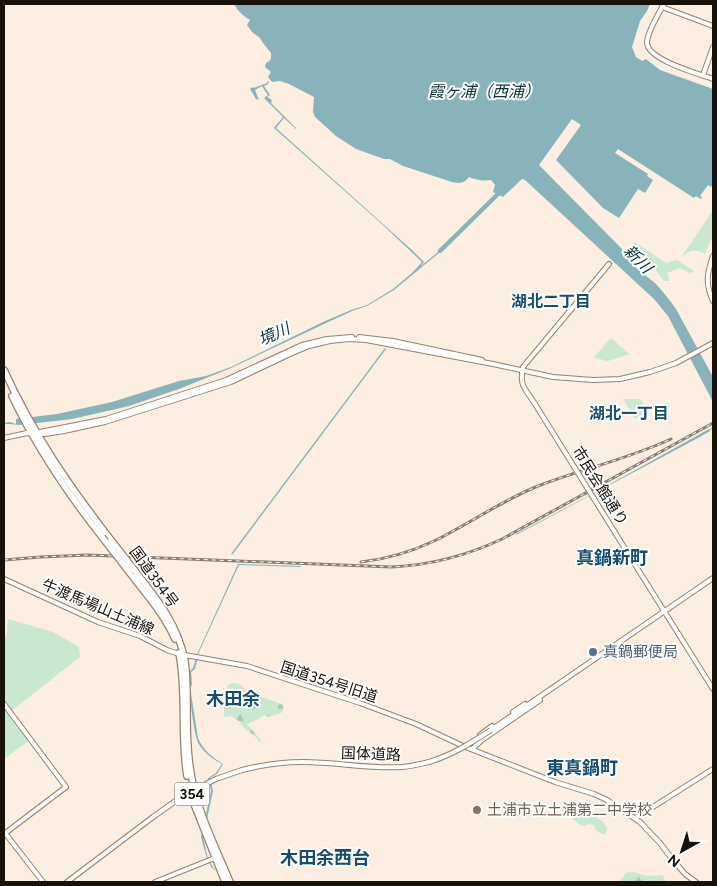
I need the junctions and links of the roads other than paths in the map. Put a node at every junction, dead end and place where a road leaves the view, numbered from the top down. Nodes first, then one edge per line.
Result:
1 (663, 5) edge
2 (713, 26) edge
3 (713, 47) edge
4 (703, 75) junction
5 (713, 79) edge
6 (713, 256) edge
7 (609, 264) dead end
8 (713, 301) edge
9 (713, 343) edge
10 (4, 370) edge
11 (522, 370) junction
12 (4, 378) edge
13 (25, 416) junction
14 (33, 430) junction
15 (4, 438) edge
16 (133, 572) junction
17 (713, 578) edge
18 (4, 579) edge
19 (664, 612) junction
20 (181, 654) junction
21 (552, 689) junction
22 (713, 689) edge
23 (540, 697) junction
24 (4, 704) edge
25 (463, 746) junction
26 (472, 749) junction
27 (713, 769) edge
28 (636, 819) junction
29 (4, 833) edge
30 (218, 857) junction
31 (43, 882) edge
32 (67, 882) edge
33 (154, 882) edge
34 (226, 882) edge
35 (230, 882) edge
36 (696, 882) edge

1 - 2 street
1 - 4 street
3 - 4 street
4 - 5 street
6 - 8 street
7 - 11 street
9 - 11 street
10 - 13 highway, 国道354号 / 354
11 - 14 street
11 - 19 street, 市民会館通り, bridge
12 - 13 highway, 国道354号 / 354
13 - 14 highway, 国道354号 / 354
14 - 15 street
14 - 16 highway, 国道354号 / 354, bridge
14 - 16 highway, 国道354号 / 354, bridge
16 - 20 highway, 国道354号 / 354
17 - 19 street, 国体道路
18 - 20 street, 牛渡馬場山土浦線
19 - 21 street, 国体道路
19 - 22 street, 市民会館通り
20 - 25 street, 国道354号旧道
20 - 30 highway, 国道354号 / 354
21 - 23 street, 国体道路
21 - 26 street
23 - 25 street
23 - 32 street, 国体道路, bridge
24 - 29 street
25 - 26 street, 国道354号旧道
26 - 28 street, 国道354号旧道
27 - 28 street
28 - 36 street, 国道354号旧道
29 - 31 street
30 - 33 street
30 - 34 highway, 国道354号 / 354
30 - 35 highway, 国道354号 / 354

